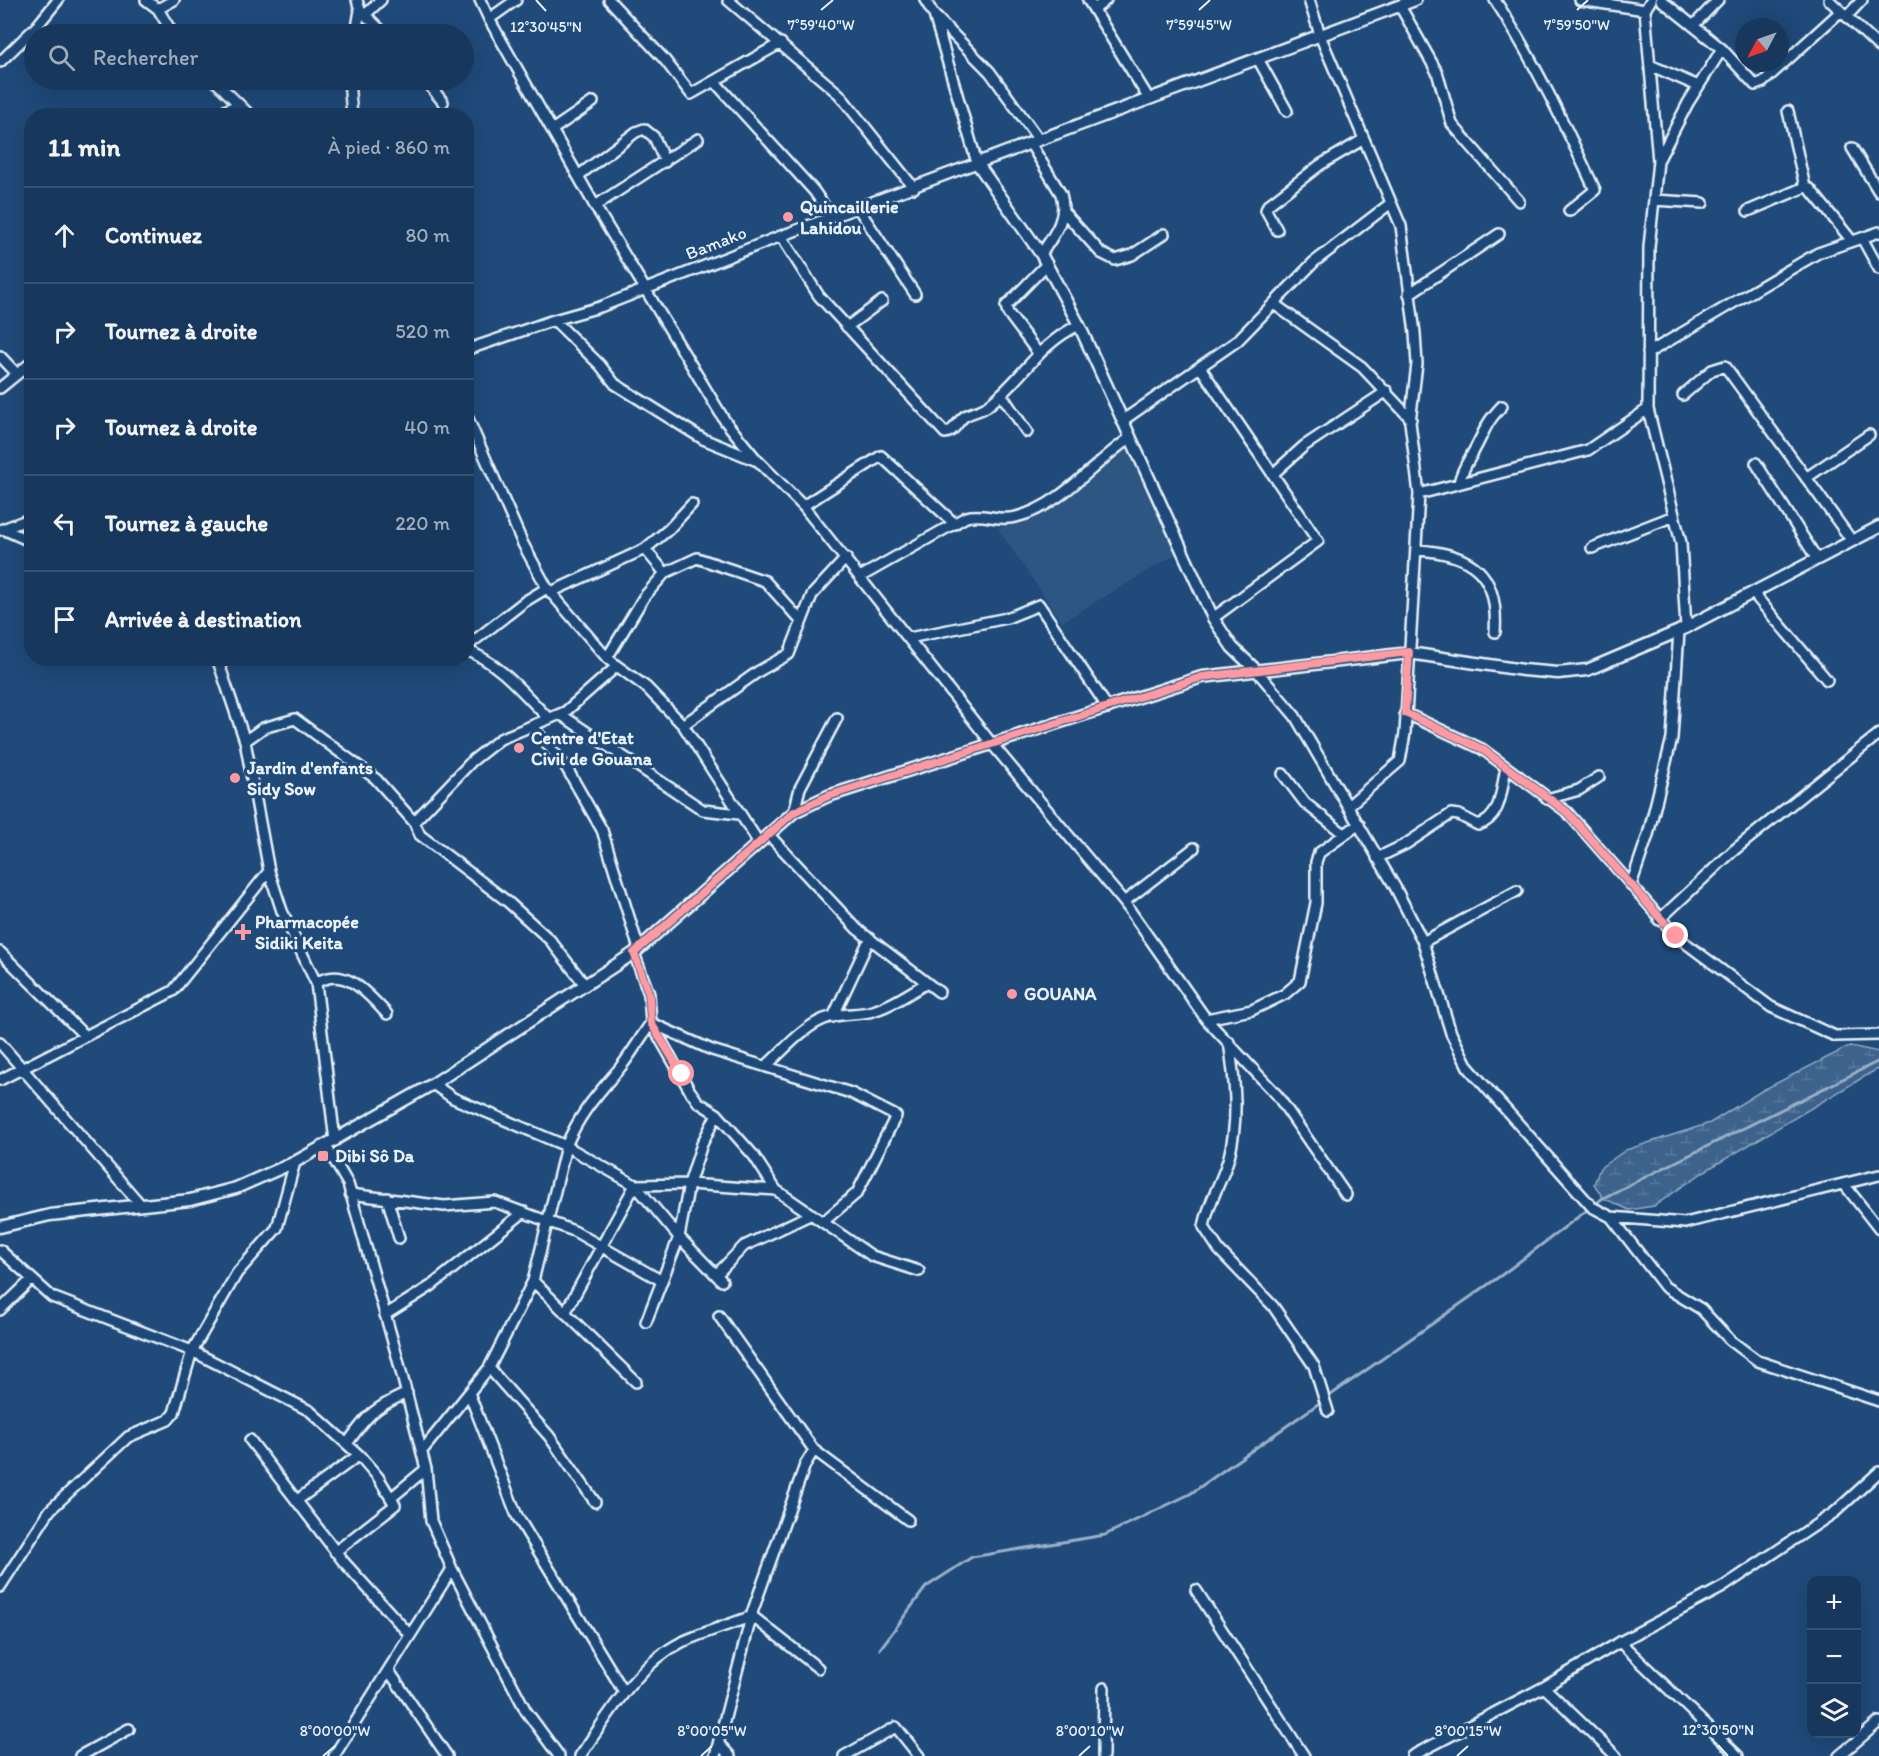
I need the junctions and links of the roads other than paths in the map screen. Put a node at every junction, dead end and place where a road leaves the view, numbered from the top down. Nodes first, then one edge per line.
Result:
1 (58, 0) edge
2 (146, 0) edge
3 (174, 0) edge
4 (357, 0) edge
5 (381, 0) edge
6 (480, 0) edge
7 (516, 0) edge
8 (609, 0) edge
9 (728, 0) edge
10 (925, 0) edge
11 (1088, 0) edge
12 (1106, 0) edge
13 (1309, 0) edge
14 (1415, 0) edge
15 (1496, 0) edge
16 (1580, 0) edge
17 (1651, 0) edge
18 (1661, 0) edge
19 (1718, 0) edge
20 (1829, 0) edge
21 (1862, 0) edge
22 (1400, 6) junction
23 (158, 9) junction
24 (1095, 9) junction
25 (1645, 10) junction
26 (363, 13) junction
27 (1844, 13) junction
28 (934, 15) junction
29 (489, 19) junction
30 (39, 24) edge
31 (167, 24) edge
32 (359, 24) edge
33 (374, 24) edge
34 (1693, 26) junction
35 (1320, 35) junction
36 (24, 39) edge
37 (781, 43) junction
38 (1879, 47) edge
39 (1722, 49) junction
40 (1258, 58) junction
41 (0, 62) edge
42 (1652, 66) junction
43 (714, 81) junction
44 (1698, 86) junction
45 (224, 90) edge
46 (350, 90) edge
47 (433, 90) edge
48 (1149, 99) junction
49 (443, 102) dead end
50 (593, 102) dead end
51 (239, 104) junction
52 (231, 108) edge
53 (243, 108) edge
54 (351, 108) edge
55 (1287, 111) dead end
56 (1788, 111) dead end
57 (552, 130) junction
58 (1364, 139) junction
59 (698, 140) dead end
60 (1035, 142) junction
61 (1852, 148) dead end
62 (1658, 161) junction
63 (665, 162) junction
64 (977, 164) junction
65 (578, 176) junction
66 (1805, 187) junction
67 (914, 188) junction
68 (1879, 192) edge
69 (1654, 200) junction
70 (1519, 201) dead end
71 (1391, 203) junction
72 (1703, 203) dead end
73 (595, 206) junction
74 (858, 208) junction
75 (1063, 211) junction
76 (1569, 211) dead end
77 (1748, 211) dead end
78 (832, 217) junction
79 (1277, 230) dead end
80 (1879, 232) edge
81 (1164, 234) dead end
82 (1499, 234) dead end
83 (781, 236) junction
84 (1857, 240) junction
85 (1041, 254) junction
86 (1047, 264) junction
87 (1879, 269) edge
88 (644, 289) junction
89 (915, 294) dead end
90 (1409, 294) junction
91 (882, 301) dead end
92 (1274, 304) junction
93 (554, 320) junction
94 (1079, 325) junction
95 (847, 327) junction
96 (474, 348) edge
97 (1038, 352) junction
98 (1648, 353) junction
99 (0, 356) edge
100 (1200, 367) junction
101 (24, 368) edge
102 (17, 374) junction
103 (0, 388) edge
104 (1387, 391) junction
105 (1000, 394) junction
106 (1683, 395) dead end
107 (1502, 406) dead end
108 (1648, 409) junction
109 (1411, 418) junction
110 (1122, 422) junction
111 (474, 432) edge
112 (1027, 432) dead end
113 (1869, 435) dead end
114 (1130, 438) junction
115 (758, 460) junction
116 (1756, 463) dead end
117 (1273, 474) junction
118 (1806, 478) junction
119 (1459, 483) junction
120 (1419, 494) junction
121 (692, 504) dead end
122 (803, 506) junction
123 (1674, 516) junction
124 (24, 521) edge
125 (955, 524) junction
126 (1879, 527) edge
127 (3, 530) edge
128 (24, 539) edge
129 (1852, 541) junction
130 (1592, 548) dead end
131 (645, 549) junction
132 (1416, 550) junction
133 (846, 558) junction
134 (1816, 560) junction
135 (665, 573) junction
136 (860, 577) junction
137 (549, 590) junction
138 (1753, 593) junction
139 (1213, 618) junction
140 (801, 621) junction
141 (1683, 629) junction
142 (1495, 632) dead end
143 (909, 638) junction
144 (474, 643) edge
145 (1409, 652) junction
146 (474, 653) edge
147 (607, 658) junction
148 (220, 666) edge
149 (617, 666) junction
150 (1256, 670) junction
151 (1827, 680) dead end
152 (1108, 708) junction
153 (1405, 713) junction
154 (560, 714) junction
155 (837, 718) dead end
156 (549, 719) junction
157 (682, 725) junction
158 (532, 726) junction
159 (1879, 734) edge
160 (245, 741) junction
161 (992, 744) junction
162 (1506, 768) junction
163 (1283, 774) dead end
164 (1599, 777) dead end
165 (1547, 799) junction
166 (1348, 806) junction
167 (794, 812) junction
168 (739, 814) junction
169 (414, 822) junction
170 (1359, 824) junction
171 (769, 834) junction
172 (1344, 834) junction
173 (759, 843) junction
174 (1194, 848) dead end
175 (1377, 858) junction
176 (269, 871) junction
177 (1631, 885) junction
178 (1517, 891) dead end
179 (1124, 902) junction
180 (1659, 920) junction
181 (870, 938) junction
182 (1423, 942) junction
183 (636, 951) junction
184 (0, 952) edge
185 (316, 983) junction
186 (927, 983) junction
187 (585, 985) junction
188 (939, 992) dead end
189 (387, 1014) dead end
190 (833, 1017) junction
191 (1206, 1019) junction
192 (651, 1023) junction
193 (1879, 1035) edge
194 (85, 1036) junction
195 (1229, 1042) junction
196 (0, 1043) edge
197 (766, 1065) junction
198 (23, 1069) junction
199 (0, 1080) edge
200 (433, 1084) junction
201 (717, 1114) junction
202 (330, 1143) junction
203 (566, 1146) junction
204 (296, 1162) junction
205 (1879, 1175) edge
206 (689, 1184) junction
207 (1844, 1184) junction
208 (635, 1185) junction
209 (776, 1190) junction
210 (350, 1194) junction
211 (1346, 1194) dead end
212 (387, 1198) junction
213 (141, 1205) junction
214 (524, 1212) junction
215 (812, 1214) junction
216 (1611, 1217) junction
217 (548, 1221) junction
218 (823, 1222) junction
219 (0, 1227) edge
220 (1879, 1229) edge
221 (679, 1237) junction
222 (399, 1238) dead end
223 (602, 1246) junction
224 (0, 1250) edge
225 (919, 1271) dead end
226 (32, 1279) junction
227 (533, 1281) junction
228 (662, 1281) junction
229 (0, 1310) edge
230 (565, 1313) junction
231 (385, 1315) junction
232 (719, 1316) dead end
233 (646, 1322) dead end
234 (192, 1350) junction
235 (489, 1368) junction
236 (636, 1382) dead end
237 (407, 1393) junction
238 (469, 1393) junction
239 (1879, 1401) edge
240 (1328, 1411) dead end
241 (250, 1440) dead end
242 (347, 1444) junction
243 (814, 1450) junction
244 (422, 1451) junction
245 (359, 1455) junction
246 (426, 1469) junction
247 (1879, 1472) edge
248 (391, 1498) junction
249 (296, 1501) junction
250 (595, 1502) dead end
251 (908, 1520) dead end
252 (335, 1552) junction
253 (452, 1569) junction
254 (0, 1587) edge
255 (1196, 1590) dead end
256 (752, 1616) junction
257 (410, 1635) junction
258 (1620, 1642) junction
259 (818, 1668) dead end
260 (389, 1671) junction
261 (1544, 1687) junction
262 (1104, 1688) dead end
263 (624, 1692) junction
264 (1879, 1722) edge
265 (129, 1729) dead end
266 (719, 1744) junction
267 (1429, 1752) edge
268 (336, 1755) edge
269 (80, 1756) edge
270 (447, 1756) edge
271 (559, 1756) edge
272 (580, 1756) edge
273 (715, 1756) edge
274 (730, 1756) edge
275 (844, 1756) edge
276 (919, 1756) edge
277 (1103, 1756) edge
278 (1304, 1756) edge
279 (1412, 1756) edge
280 (1616, 1756) edge
281 (1738, 1756) edge
282 (1839, 1756) edge

1 - 30 street
2 - 23 street
3 - 23 street
4 - 26 street
5 - 26 street
6 - 29 street
7 - 29 street
8 - 43 street
9 - 37 street
10 - 28 street
11 - 24 street
12 - 24 street
13 - 35 street
14 - 22 street
15 - 76 street
16 - 25 street
17 - 25 street
18 - 34 street
19 - 34 street
20 - 27 street
21 - 27 street
22 - 35 street
22 - 70 street
23 - 31 street
24 - 48 street
25 - 42 street
26 - 32 street
26 - 33 street
27 - 38 street
27 - 39 street
28 - 60 street
28 - 64 street
29 - 57 street
34 - 39 street
35 - 40 street
35 - 58 street
36 - 41 street
37 - 43 street
37 - 67 street
39 - 44 street
40 - 48 street
40 - 55 street
42 - 44 street
42 - 62 street
43 - 78 street
44 - 62 street
45 - 51 street
46 - 54 street
47 - 49 street
48 - 60 street
50 - 57 street
51 - 52 street
51 - 53 street
56 - 66 street
57 - 65 street
58 - 71 street
58 - 79 street
59 - 63 street
60 - 64 street
60 - 75 street
61 - 68 street
62 - 69 street
63 - 65 street
63 - 73 street
64 - 67 street, Bamako
64 - 85 street
65 - 73 street
66 - 77 street
66 - 84 street
67 - 74 street, Bamako
69 - 72 street
69 - 98 street
71 - 90 street
71 - 92 street
73 - 88 street
74 - 78 street, Bamako
74 - 89 street
75 - 81 street
75 - 85 street
78 - 83 street, Bamako
80 - 84 street
82 - 90 street
83 - 88 street, Bamako
83 - 95 street
84 - 87 street
84 - 98 street
85 - 86 street
86 - 94 street
86 - 97 street
88 - 93 street, Bamako
88 - 115 street
90 - 109 street
91 - 95 street
92 - 100 street
92 - 104 street
93 - 96 street, Bamako
93 - 115 street
94 - 97 street
94 - 110 street
95 - 105 street
97 - 105 street
98 - 108 street
99 - 102 street
100 - 110 street
100 - 117 street
101 - 102 street
102 - 103 street
104 - 109 street
104 - 117 street
105 - 112 street
106 - 118 street
107 - 119 street
108 - 119 street
108 - 123 street
109 - 120 street
110 - 114 street
111 - 137 street
113 - 118 street
114 - 125 street
114 - 139 street
115 - 122 street
116 - 134 street
117 - 139 street
118 - 129 street
119 - 120 street
120 - 132 street
121 - 131 street
122 - 125 street
122 - 133 street
123 - 130 street
123 - 141 street
124 - 127 street
125 - 136 street
126 - 129 street
127 - 128 street
129 - 134 street
131 - 135 street
131 - 137 street
132 - 142 street
132 - 145 street
133 - 136 street
133 - 140 street
134 - 138 street
135 - 140 street
135 - 147 street
136 - 143 street
137 - 144 street
137 - 147 street
138 - 141 street
138 - 151 street
139 - 150 street
140 - 157 street
141 - 145 street
141 - 177 street
143 - 152 street
143 - 161 street
145 - 150 street
145 - 153 street
146 - 156 street
147 - 149 street
148 - 160 street
149 - 154 street
149 - 157 street
150 - 152 street
150 - 166 street
152 - 161 street
153 - 162 street
153 - 166 street
154 - 156 street
154 - 168 street
155 - 167 street
156 - 158 street
157 - 168 street
158 - 169 street
158 - 183 street
159 - 180 street
160 - 169 street
160 - 176 street
161 - 167 street
161 - 179 street
162 - 165 street
162 - 175 street
163 - 172 street
164 - 165 street
165 - 177 street
166 - 170 street
167 - 171 street
168 - 173 street
169 - 187 street
170 - 172 street
170 - 175 street
171 - 173 street
171 - 181 street
172 - 191 street
173 - 183 street
174 - 179 street
175 - 182 street
176 - 185 street
176 - 194 street
177 - 180 street
178 - 182 street
179 - 191 street
180 - 193 street
181 - 186 street
181 - 190 street
182 - 216 street
183 - 187 street
183 - 192 street
184 - 194 street
185 - 189 street
185 - 202 street
186 - 188 street
186 - 190 street
187 - 200 street
190 - 197 street
191 - 195 street
192 - 197 street
192 - 201 street
192 - 203 street
194 - 198 street
195 - 211 street
195 - 240 street
196 - 198 street
197 - 218 street
198 - 199 street
198 - 213 street
200 - 202 street
200 - 203 street
201 - 206 street
201 - 209 street
202 - 204 street
202 - 210 street
203 - 208 street
203 - 217 street
204 - 213 street
204 - 234 street
205 - 207 street
206 - 208 street
206 - 209 street
206 - 221 street
207 - 216 street
207 - 220 street
208 - 221 street
208 - 223 street
209 - 215 street
210 - 212 street
210 - 231 street
212 - 214 street
212 - 222 street
213 - 219 street
214 - 217 street
214 - 231 street
215 - 218 street
215 - 221 street
216 - 239 street
217 - 223 street
217 - 227 street
218 - 225 street
221 - 228 street
223 - 228 street
223 - 230 street
224 - 226 street
226 - 229 street
226 - 234 street
227 - 230 street
227 - 235 street
228 - 233 street
230 - 236 street
231 - 237 street
232 - 243 street
234 - 242 street
234 - 254 street
235 - 238 street
235 - 250 street
237 - 242 street
237 - 244 street
238 - 244 street
238 - 263 street
241 - 249 street
242 - 245 street
243 - 251 street
243 - 256 street
244 - 246 street
245 - 248 street
245 - 249 street
246 - 248 street
246 - 253 street
247 - 258 street
248 - 252 street
249 - 252 street
252 - 257 street
253 - 257 street
253 - 271 street
255 - 278 street
256 - 259 street
256 - 263 street
256 - 266 street
257 - 260 street
258 - 261 street
258 - 281 street
260 - 268 street
260 - 270 street
261 - 267 street
261 - 280 street
262 - 277 street
263 - 272 street
264 - 282 street
265 - 269 street
266 - 273 street
266 - 274 street
267 - 279 street
275 - 276 street

